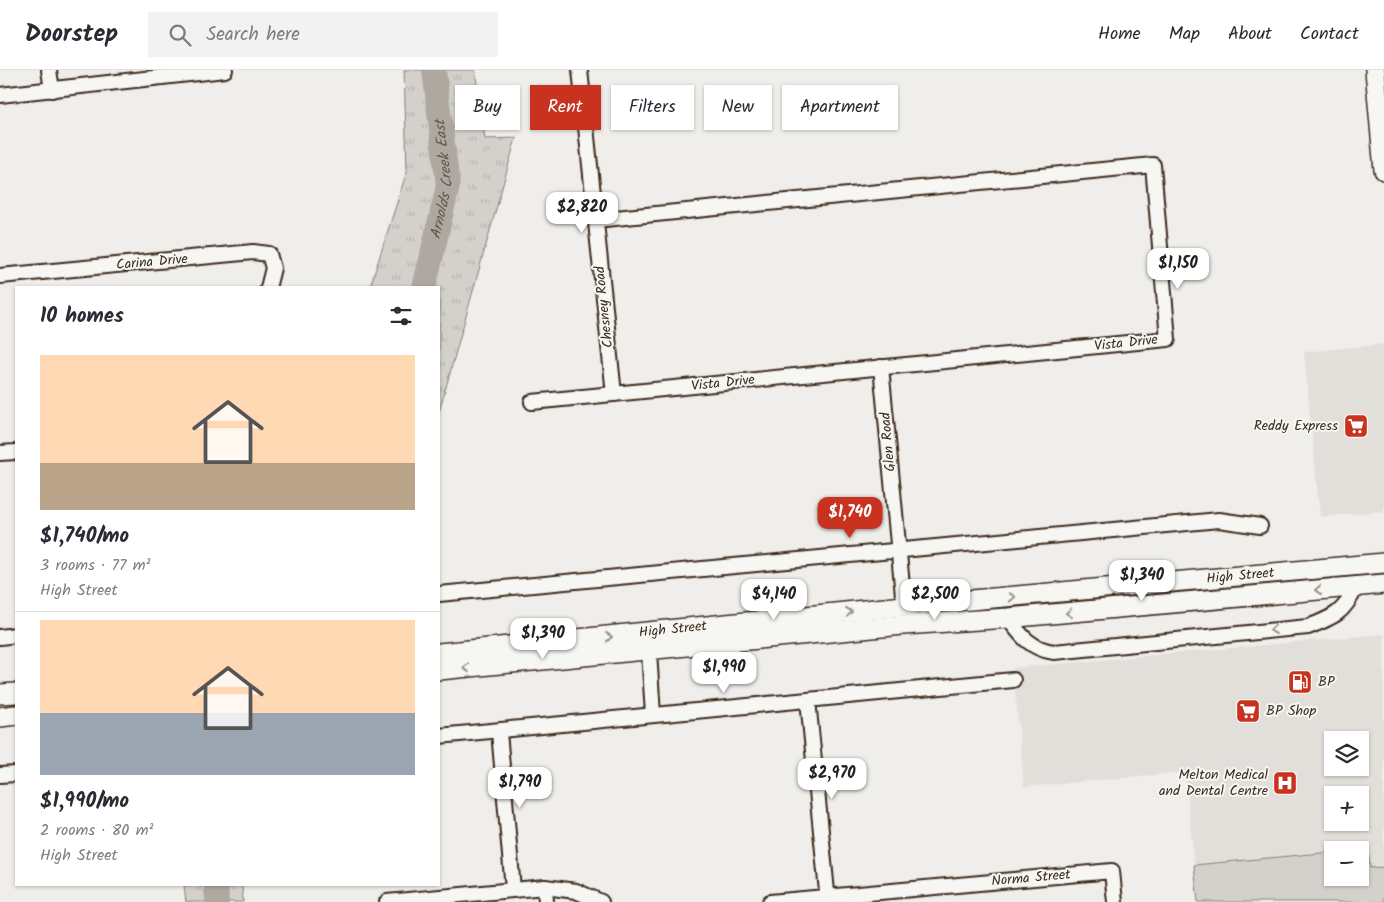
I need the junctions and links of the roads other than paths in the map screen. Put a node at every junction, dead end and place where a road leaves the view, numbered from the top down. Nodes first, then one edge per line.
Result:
1 (48, 70) edge
2 (225, 70) edge
3 (580, 70) edge
4 (1375, 70) edge
5 (52, 90) junction
6 (0, 94) edge
7 (1384, 170) edge
8 (595, 220) junction
9 (0, 276) edge
10 (269, 286) edge
11 (881, 367) junction
12 (614, 394) junction
13 (532, 402) dead end
14 (15, 452) edge
15 (0, 453) edge
16 (1260, 526) dead end
17 (898, 549) junction
18 (1384, 563) edge
19 (1374, 586) edge
20 (440, 594) edge
21 (903, 616) junction
22 (1008, 618) junction
23 (15, 635) edge
24 (0, 636) edge
25 (646, 642) junction
26 (440, 653) edge
27 (440, 670) edge
28 (1013, 680) dead end
29 (15, 693) edge
30 (0, 694) edge
31 (808, 700) junction
32 (15, 715) edge
33 (654, 715) junction
34 (0, 717) edge
35 (499, 732) junction
36 (440, 736) edge
37 (15, 774) edge
38 (0, 775) edge
39 (545, 887) junction
40 (513, 889) junction
41 (828, 899) edge
42 (388, 902) edge
43 (546, 902) edge
44 (601, 902) edge
45 (770, 902) edge
46 (1115, 902) edge

1 - 5 street
2 - 5 street
3 - 8 street, Chesney Road
4 - 7 main road
5 - 6 street
8 - 11 street, Vista Drive
8 - 12 street, Chesney Road
9 - 10 street, Carina Drive
11 - 12 street, Vista Drive
11 - 17 street, Glen Road
12 - 13 street, Vista Drive
14 - 15 street
16 - 17 street
17 - 20 street
17 - 21 street, Glen Road
21 -> 18 main road, High Street
19 -> 22 main road, High Street
19 -> 22 street, High Street
21 - 22 main road, High Street
21 - 25 main road, High Street
23 - 24 street
26 -> 25 main road, High Street
25 -> 27 main road, High Street
25 - 33 street, High Street
28 - 31 street
29 - 30 main road
31 - 33 street
31 - 41 street
32 - 34 main road
33 - 35 street
35 - 36 street
35 - 40 street
37 - 38 street
39 - 40 street
39 - 43 street
39 - 44 street
40 - 42 street
41 - 45 street, Norma Street
41 - 46 street, Norma Street

